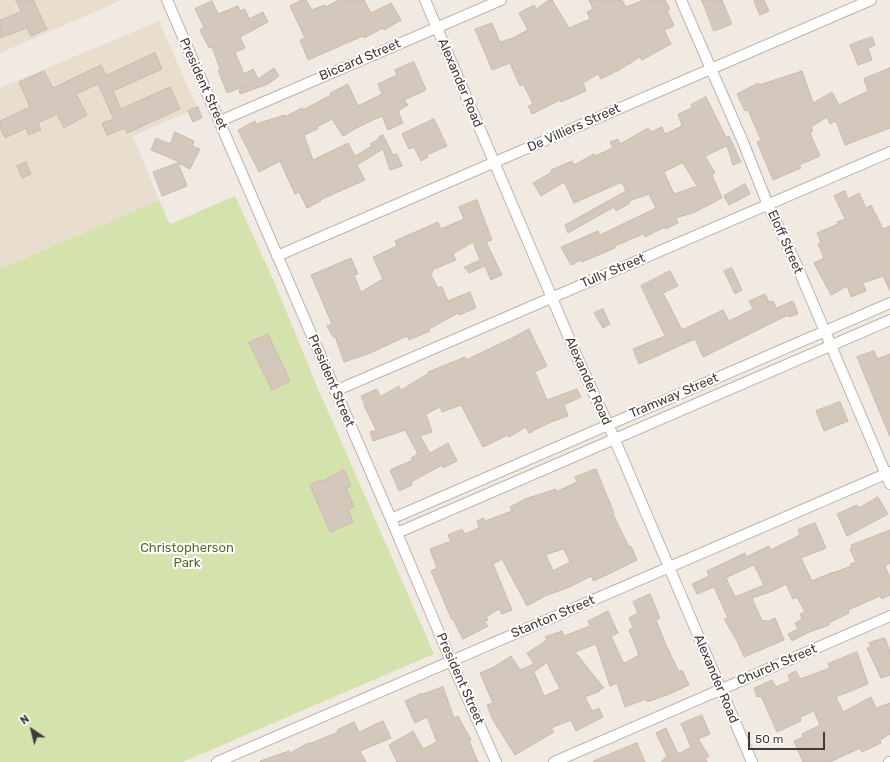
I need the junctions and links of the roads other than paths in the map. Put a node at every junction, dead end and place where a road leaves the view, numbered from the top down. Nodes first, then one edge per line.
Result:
1 (167, 0) edge
2 (425, 0) edge
3 (501, 0) edge
4 (681, 0) edge
5 (871, 0) edge
6 (437, 27) junction
7 (712, 69) junction
8 (220, 121) junction
9 (890, 152) edge
10 (494, 163) junction
11 (768, 204) junction
12 (277, 256) junction
13 (552, 298) junction
14 (890, 303) edge
15 (890, 320) edge
16 (824, 332) junction
17 (830, 345) junction
18 (335, 391) junction
19 (608, 425) junction
20 (614, 438) junction
21 (498, 472) junction
22 (888, 473) edge
23 (890, 484) edge
24 (504, 486) junction
25 (391, 519) junction
26 (397, 533) junction
27 (668, 568) junction
28 (890, 616) edge
29 (451, 661) junction
30 (720, 689) junction
31 (238, 758) edge
32 (217, 762) edge
33 (496, 762) edge
34 (554, 762) edge
35 (752, 762) edge

1 - 8 street, President Street
2 - 6 street, Alexander Road
3 - 6 street, Biccard Street
4 - 7 street, Eloff Street
5 - 7 street, De Villiers Street
6 - 8 street, Biccard Street
6 - 10 street, Alexander Road
7 - 10 street, De Villiers Street
7 - 11 street, Eloff Street
8 - 12 street, President Street
9 - 11 street, Tully Street
10 - 12 street, De Villiers Street
10 - 13 street, Alexander Road
11 - 13 street, Tully Street
11 - 16 street, Eloff Street
12 - 18 street, President Street
13 - 18 street, Tully Street
13 - 19 street, Alexander Road
14 - 16 street, Tramway Street
15 - 17 street, Tramway Street
16 - 17 street, Eloff Street
16 - 19 street, Tramway Street
17 - 20 street, Tramway Street
17 - 22 street, Eloff Street
18 - 25 street, President Street
19 - 20 street, Alexander Road
19 - 21 street, Tramway Street
20 - 24 street, Tramway Street
20 - 27 street, Alexander Road
21 - 24 street
21 - 25 street, Tramway Street
22 - 23 street, Eloff Street
22 - 27 street, Stanton Street
24 - 26 street, Tramway Street
25 - 26 street, President Street
26 - 29 street, President Street
27 - 29 street, Stanton Street
27 - 30 street, Alexander Road
28 - 30 street, Church Street
29 - 31 street, Stanton Street
29 - 33 street, President Street
30 - 34 street, Church Street
30 - 35 street, Alexander Road
31 - 32 street, Stanton Street

